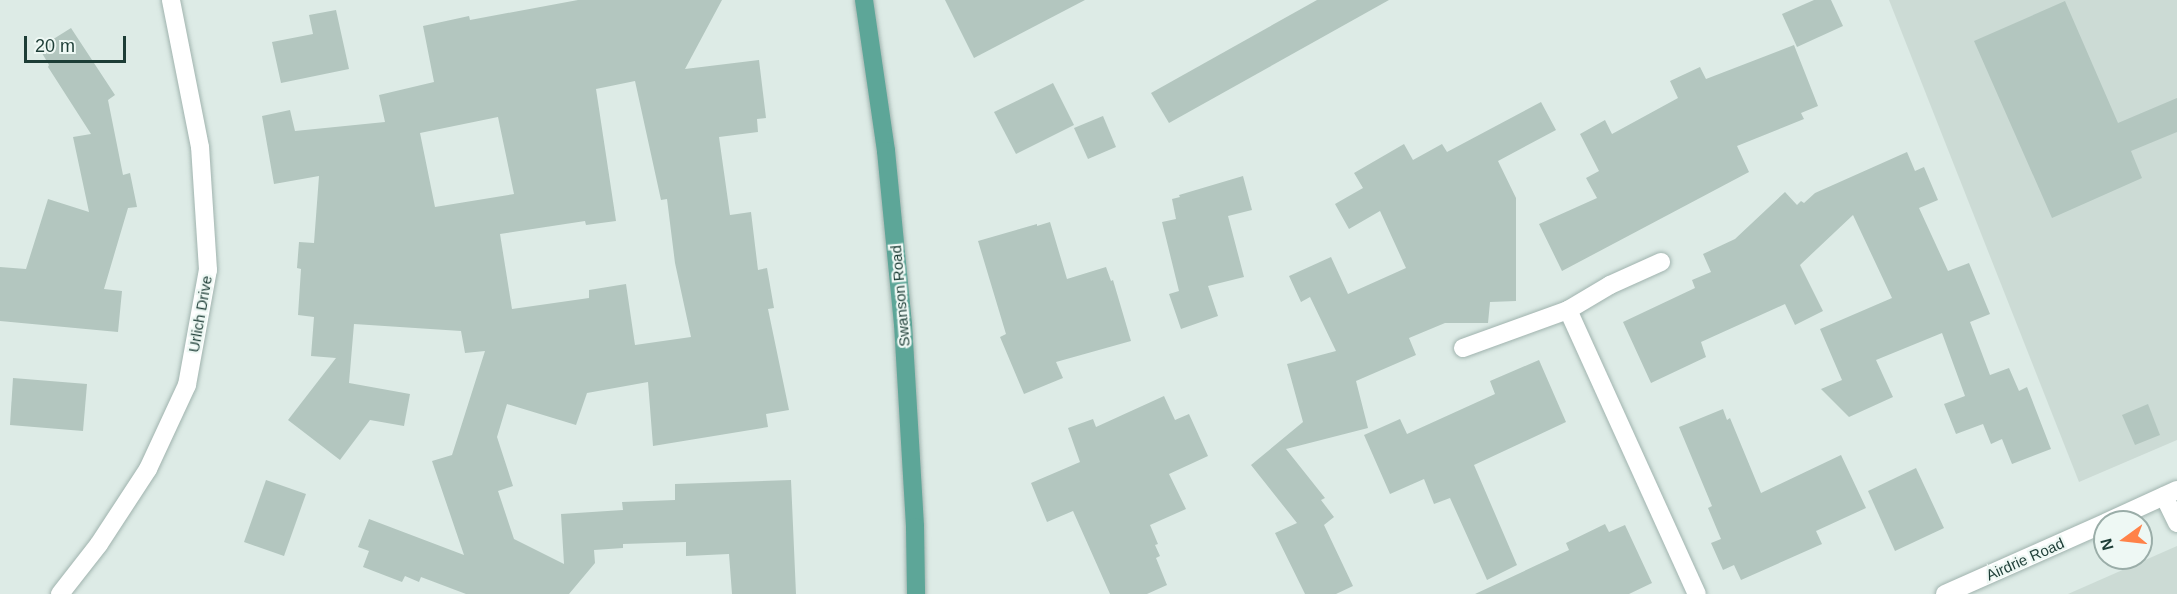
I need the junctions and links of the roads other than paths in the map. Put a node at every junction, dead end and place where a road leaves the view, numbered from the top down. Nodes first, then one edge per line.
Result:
1 (171, 0) edge
2 (864, 0) edge
3 (1661, 262) dead end
4 (1568, 310) junction
5 (1463, 348) dead end
6 (2170, 493) edge
7 (2132, 510) edge
8 (2177, 523) edge
9 (2093, 528) edge
10 (60, 594) edge
11 (916, 594) edge
12 (1697, 594) edge
13 (1945, 594) edge

1 - 10 street, Urlich Drive
2 - 11 main road, Swanson Road
3 - 4 street
4 - 5 street
4 - 12 street
6 - 7 street, Airdrie Road
6 - 8 street
9 - 13 street, Airdrie Road

